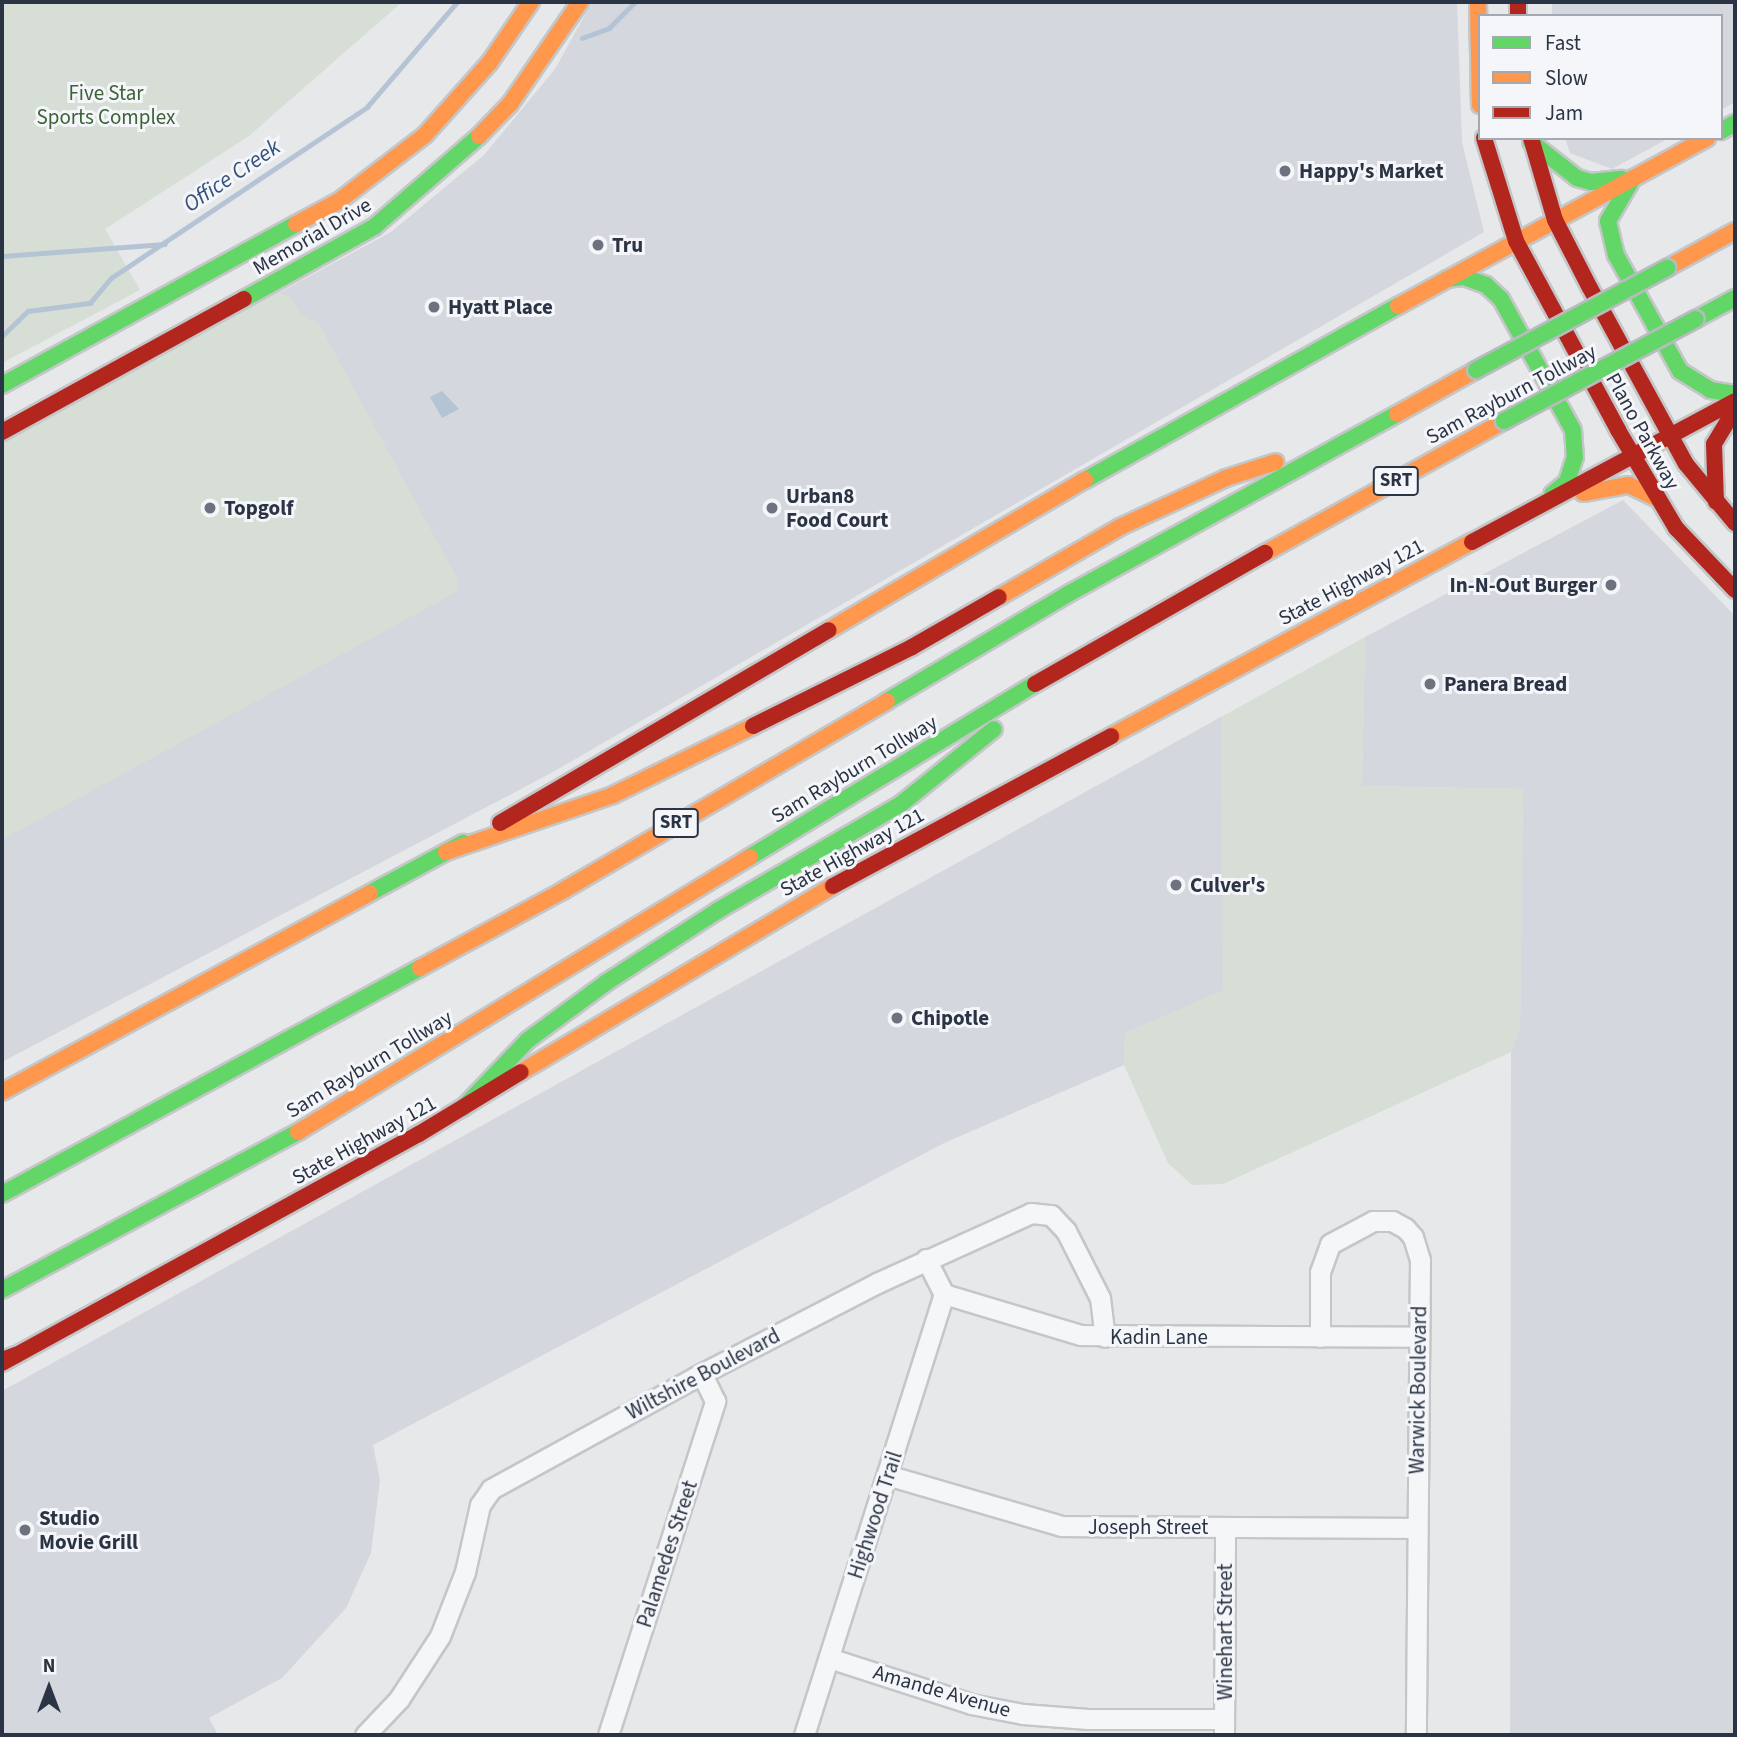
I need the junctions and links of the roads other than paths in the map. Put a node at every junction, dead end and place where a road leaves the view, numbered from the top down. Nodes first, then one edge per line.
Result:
1 (531, 2) edge
2 (580, 2) edge
3 (1485, 140) edge
4 (1531, 140) edge
5 (1703, 140) edge
6 (1634, 177) junction
7 (1555, 220) junction
8 (1735, 231) edge
9 (1516, 241) junction
10 (279, 258) junction
11 (1445, 280) junction
12 (1735, 298) edge
13 (2, 385) edge
14 (1735, 394) edge
15 (1735, 401) edge
16 (1735, 409) edge
17 (2, 432) edge
18 (1670, 436) junction
19 (1345, 440) junction
20 (1632, 457) junction
21 (1656, 498) junction
22 (1716, 502) junction
23 (1538, 507) junction
24 (1735, 523) edge
25 (1735, 590) edge
26 (1094, 648) junction
27 (446, 852) junction
28 (2, 1092) edge
29 (463, 1108) junction
30 (2, 1194) edge
31 (926, 1259) junction
32 (2, 1290) edge
33 (944, 1294) junction
34 (1105, 1337) junction
35 (1320, 1337) junction
36 (1418, 1337) junction
37 (7, 1359) edge
38 (702, 1374) junction
39 (887, 1475) junction
40 (1226, 1528) junction
41 (1417, 1528) junction
42 (829, 1657) junction
43 (1224, 1727) edge
44 (365, 1735) edge
45 (608, 1735) edge
46 (804, 1735) edge
47 (1416, 1735) edge

1 - 10 main road, Memorial Drive
2 - 10 main road, Memorial Drive
3 - 9 main road, Plano Parkway
4 - 6 main road
4 - 7 main road, Plano Parkway
5 - 6 main road
6 - 7 main road
6 - 14 main road
7 - 9 main road
7 - 18 main road, Plano Parkway
8 - 19 main road, Sam Rayburn Tollway / SRT, bridge
9 - 11 main road
9 - 20 main road, Plano Parkway
10 - 13 main road, Memorial Drive
10 - 17 main road, Memorial Drive
11 - 23 main road
11 - 27 main road
12 - 26 main road, Sam Rayburn Tollway / SRT, bridge
15 - 18 main road, State Highway 121
16 - 22 main road
18 - 20 main road, State Highway 121
18 - 22 main road, Plano Parkway
19 - 27 main road
19 - 30 main road, Sam Rayburn Tollway / SRT
20 - 21 main road, Plano Parkway
20 - 23 main road, State Highway 121
21 - 23 main road
21 - 25 main road, Plano Parkway
22 - 24 main road, Plano Parkway
23 - 29 main road, State Highway 121
26 - 29 main road
26 - 32 main road, Sam Rayburn Tollway / SRT
27 - 28 main road
29 - 37 main road, State Highway 121
31 - 33 street
31 - 34 street, Wiltshire Boulevard
31 - 38 street, Wiltshire Boulevard
33 - 34 street, Kadin Lane
33 - 39 street, Highwood Trail
34 - 35 street, Kadin Lane
35 - 36 street, Kadin Lane
35 - 36 street, Warwick Boulevard
36 - 41 street, Warwick Boulevard
38 - 44 street, Wiltshire Boulevard
38 - 45 street, Palamedes Street
39 - 40 street, Joseph Street
39 - 42 street, Highwood Trail
40 - 41 street, Joseph Street
40 - 43 street, Winehart Street
41 - 47 street, Warwick Boulevard
42 - 43 street, Amande Avenue
42 - 46 street, Highwood Trail

